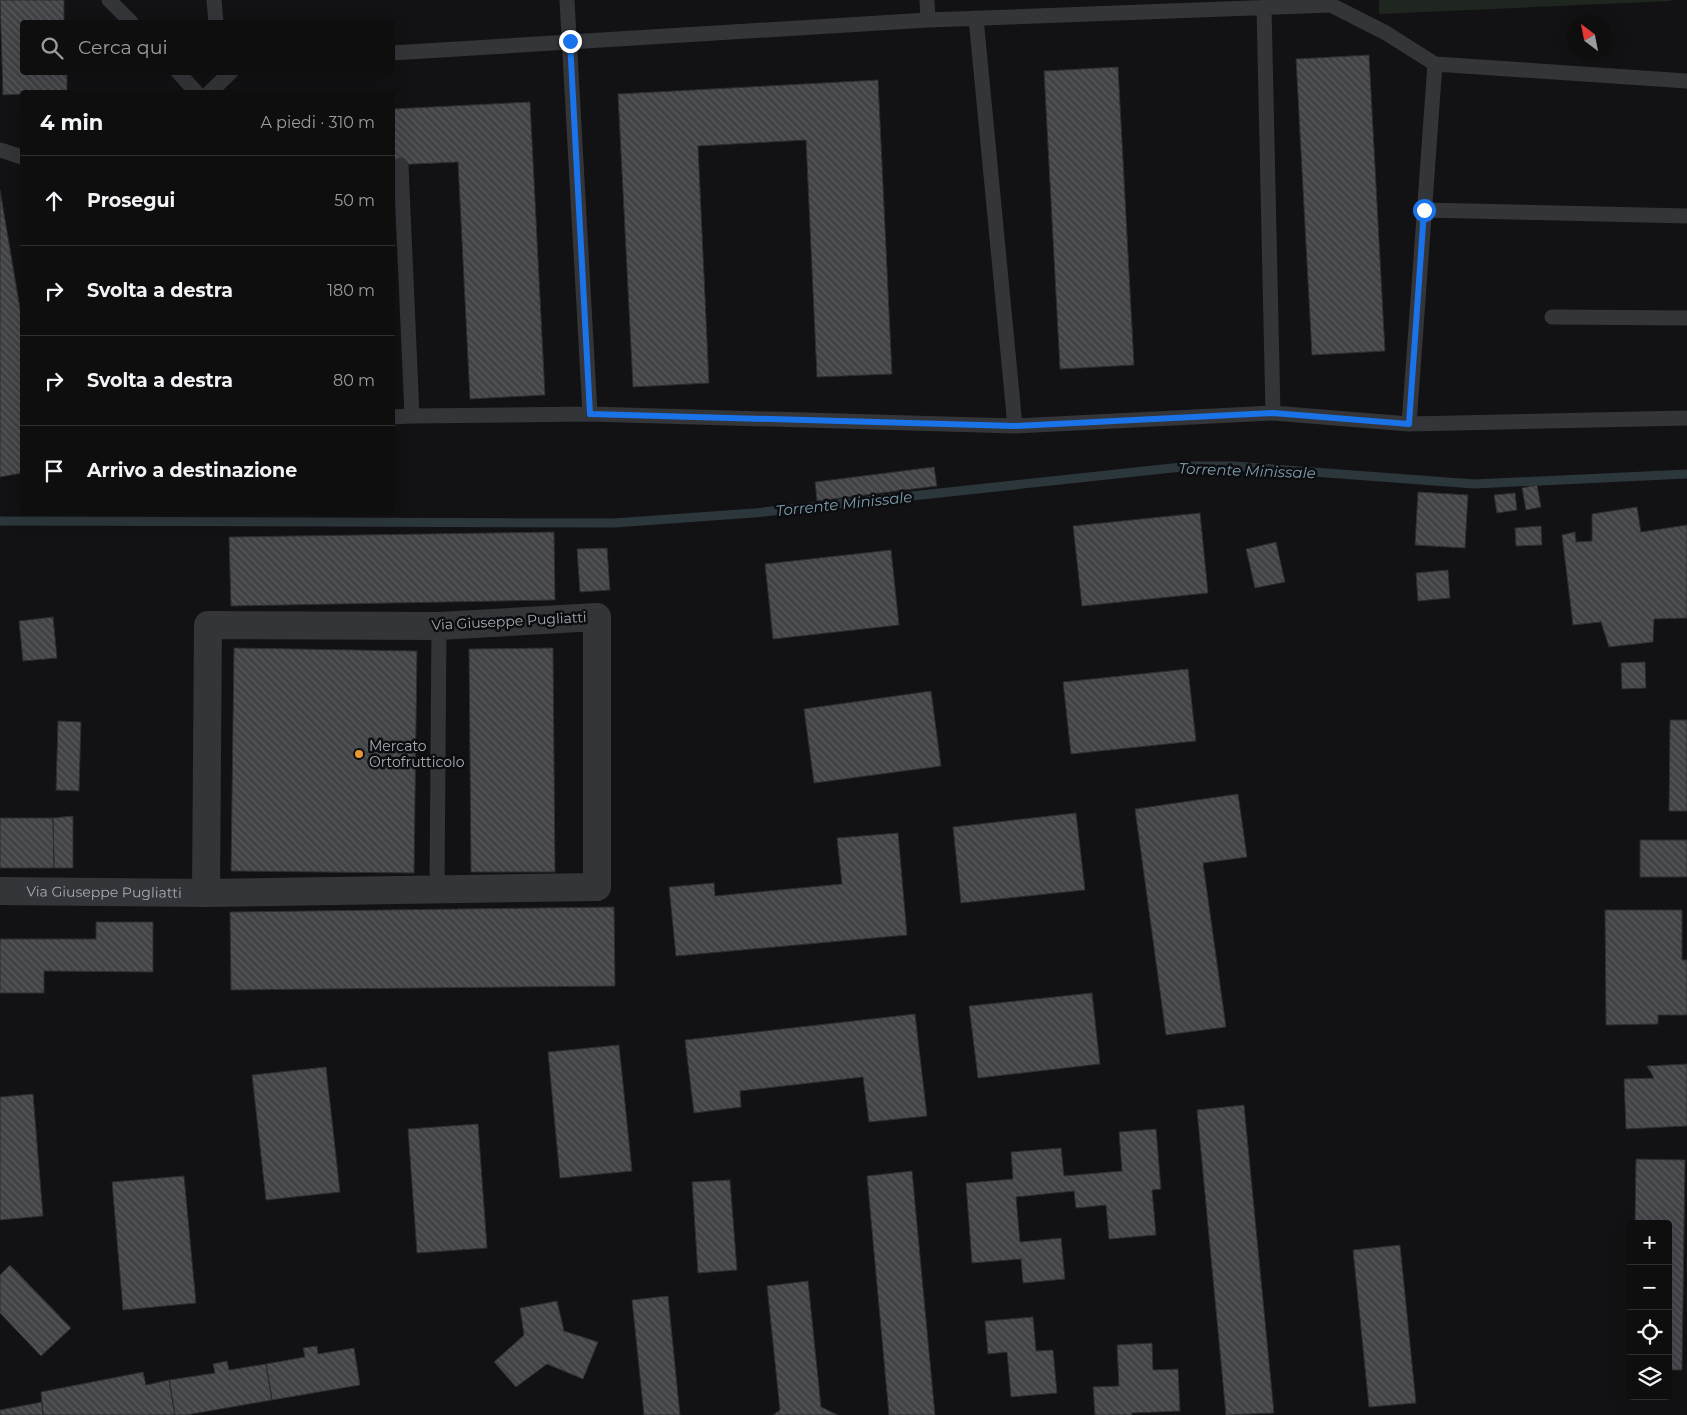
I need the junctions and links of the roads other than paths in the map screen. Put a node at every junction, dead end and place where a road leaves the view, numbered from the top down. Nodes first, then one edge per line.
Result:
1 (109, 0) edge
2 (214, 0) edge
3 (567, 0) edge
4 (927, 0) edge
5 (1331, 2) edge
6 (1264, 7) junction
7 (976, 18) junction
8 (128, 20) edge
9 (216, 20) edge
10 (928, 20) junction
11 (570, 41) junction
12 (395, 53) edge
13 (1435, 64) junction
14 (181, 75) edge
15 (228, 75) edge
16 (1687, 81) edge
17 (194, 90) edge
18 (212, 90) edge
19 (0, 150) edge
20 (20, 155) edge
21 (401, 165) dead end
22 (1424, 210) junction
23 (1687, 216) edge
24 (1552, 317) dead end
25 (1687, 318) edge
26 (1273, 413) junction
27 (590, 414) junction
28 (412, 416) junction
29 (395, 417) edge
30 (1687, 418) edge
31 (1409, 424) junction
32 (1015, 426) junction
33 (438, 626) junction
34 (437, 889) junction
35 (0, 891) edge
36 (206, 893) junction

1 - 8 lane
2 - 9 lane
3 - 11 lane
4 - 10 lane
5 - 6 lane
5 - 13 lane
6 - 7 lane
6 - 26 lane
7 - 10 lane
7 - 32 lane
10 - 11 lane
11 - 12 lane
11 - 27 lane
13 - 16 lane
13 - 22 lane
14 - 17 lane
15 - 18 lane
19 - 20 lane
21 - 28 lane
22 - 23 lane
22 - 31 lane
24 - 25 lane
26 - 31 lane
26 - 32 lane
27 - 28 lane
27 - 32 lane
28 - 29 lane
30 - 31 lane
33 - 34 lane
33 - 34 street, Via Giuseppe Pugliatti
33 - 36 street, Via Giuseppe Pugliatti
34 - 36 street, Via Giuseppe Pugliatti
35 - 36 street, Via Giuseppe Pugliatti

